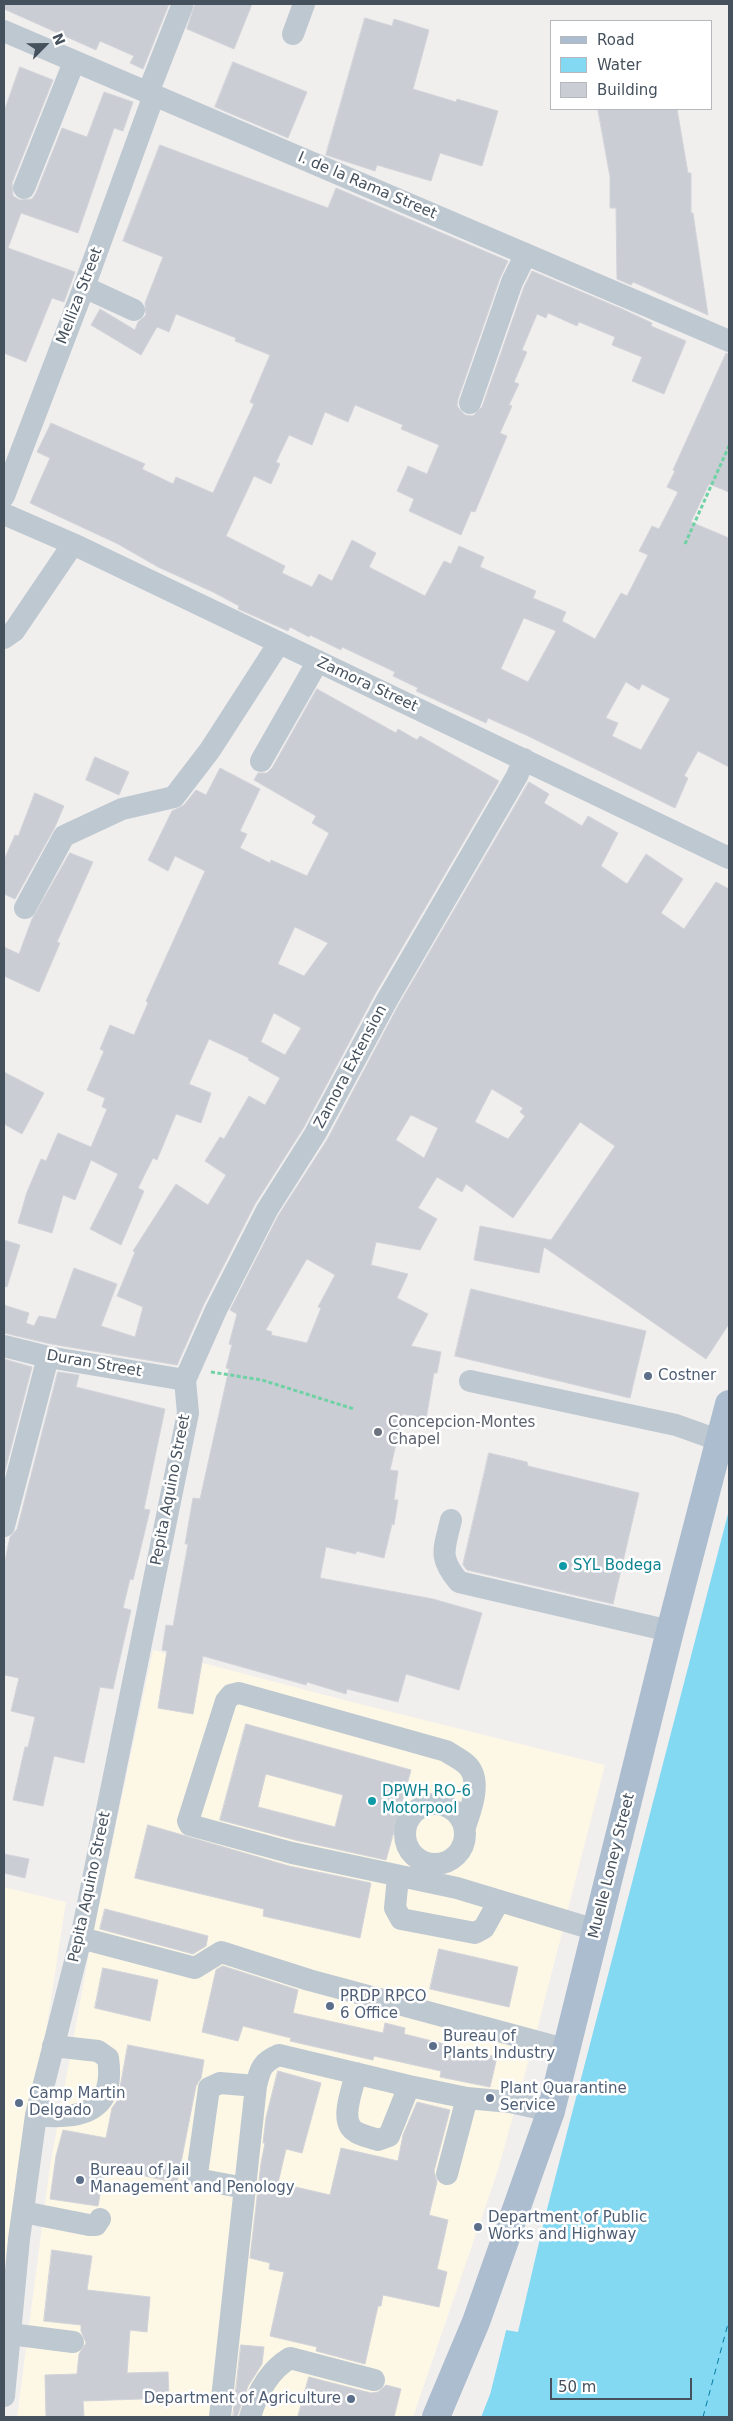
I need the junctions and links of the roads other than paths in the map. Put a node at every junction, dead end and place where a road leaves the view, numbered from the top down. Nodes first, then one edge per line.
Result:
1 (304, 4) edge
2 (182, 6) dead end
3 (4, 31) edge
4 (293, 34) dead end
5 (74, 62) junction
6 (151, 94) junction
7 (24, 188) dead end
8 (526, 254) junction
9 (84, 287) junction
10 (134, 310) dead end
11 (729, 341) edge
12 (470, 403) dead end
13 (4, 496) edge
14 (4, 514) edge
15 (73, 544) junction
16 (4, 638) edge
17 (279, 643) junction
18 (318, 661) junction
19 (524, 759) junction
20 (261, 761) dead end
21 (729, 858) edge
22 (25, 908) dead end
23 (4, 1346) edge
24 (48, 1356) junction
25 (188, 1374) junction
26 (470, 1381) dead end
27 (729, 1404) edge
28 (718, 1440) junction
29 (451, 1520) dead end
30 (4, 1526) edge
31 (670, 1631) junction
32 (465, 1827) junction
33 (460, 1852) junction
34 (398, 1877) junction
35 (457, 1888) junction
36 (499, 1902) junction
37 (596, 1930) junction
38 (81, 1938) junction
39 (53, 2046) junction
40 (565, 2049) junction
41 (356, 2074) junction
42 (256, 2086) junction
43 (409, 2086) junction
44 (467, 2098) junction
45 (551, 2111) junction
46 (36, 2115) junction
47 (447, 2174) dead end
48 (245, 2188) junction
49 (23, 2212) junction
50 (100, 2219) dead end
51 (11, 2239) edge
52 (10, 2334) junction
53 (73, 2342) dead end
54 (374, 2380) dead end
55 (4, 2396) edge
56 (220, 2417) edge
57 (250, 2417) edge
58 (436, 2417) edge

1 - 4 street
2 - 6 street, Melliza Street
3 - 5 street, I. de la Rama Street
5 - 6 street, I. de la Rama Street
5 - 7 street
6 - 8 street, I. de la Rama Street
6 - 9 street, Melliza Street
8 - 11 street, I. de la Rama Street
8 - 12 street
9 - 10 street
9 - 13 street, Melliza Street
14 - 15 street, Zamora Street
15 - 16 street
15 - 17 street, Zamora Street
17 - 18 street, Zamora Street
17 - 22 street
18 - 19 street, Zamora Street
18 - 20 street
19 - 21 street, Zamora Street
19 - 25 street, Zamora Extension
23 - 24 street, Duran Street
24 - 25 street, Duran Street
24 - 30 street
25 - 38 street, Pepita Aquino Street
26 - 28 street
27 - 28 main road, Muelle Loney Street
28 - 31 main road, Muelle Loney Street
29 - 31 street
31 - 37 main road, Muelle Loney Street
32 - 33 street
32 - 33 street
32 - 34 street
33 - 35 street
34 - 35 street
34 - 36 street
35 - 36 street
36 - 37 street
37 - 40 main road, Muelle Loney Street
38 - 39 street, Pepita Aquino Street
38 - 40 street
39 - 46 street, Pepita Aquino Street
39 - 46 street
40 - 45 main road, Muelle Loney Street
41 - 42 street
41 - 43 street
41 - 43 street
42 - 48 street
42 - 48 street
43 - 44 street
44 - 45 street
44 - 47 street
45 - 58 main road, Muelle Loney Street
46 - 49 street, Pepita Aquino Street
48 - 56 street
49 - 50 street
49 - 51 street, Pepita Aquino Street
51 - 52 street, Pepita Aquino Street
52 - 53 street
52 - 55 street, Pepita Aquino Street
54 - 57 street

